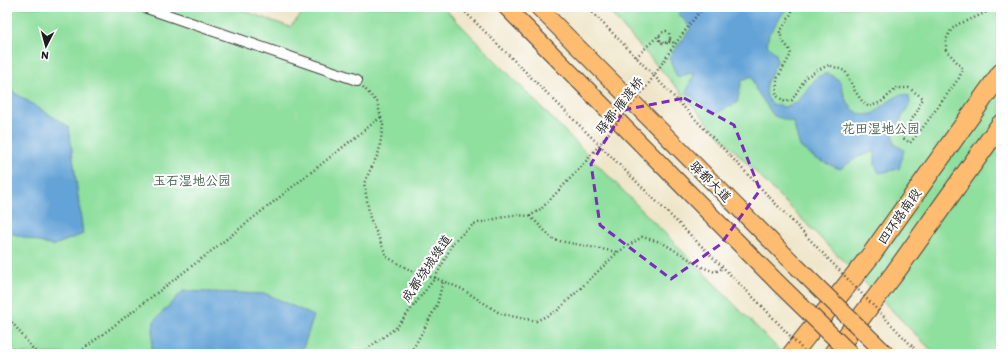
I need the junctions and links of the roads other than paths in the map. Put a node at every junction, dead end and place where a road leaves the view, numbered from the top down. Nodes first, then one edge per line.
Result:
1 (144, 7) edge
2 (506, 7) edge
3 (538, 7) edge
4 (1001, 73) edge
5 (357, 80) road end
6 (1001, 124) edge
7 (792, 354) edge
8 (833, 354) edge
9 (851, 354) edge
10 (886, 354) edge

1 - 5 street
2 - 9 main road, 驿都大道, bridge
3 - 10 main road, 驿都大道, bridge
4 - 7 highway, 四环路南段
6 - 8 highway

